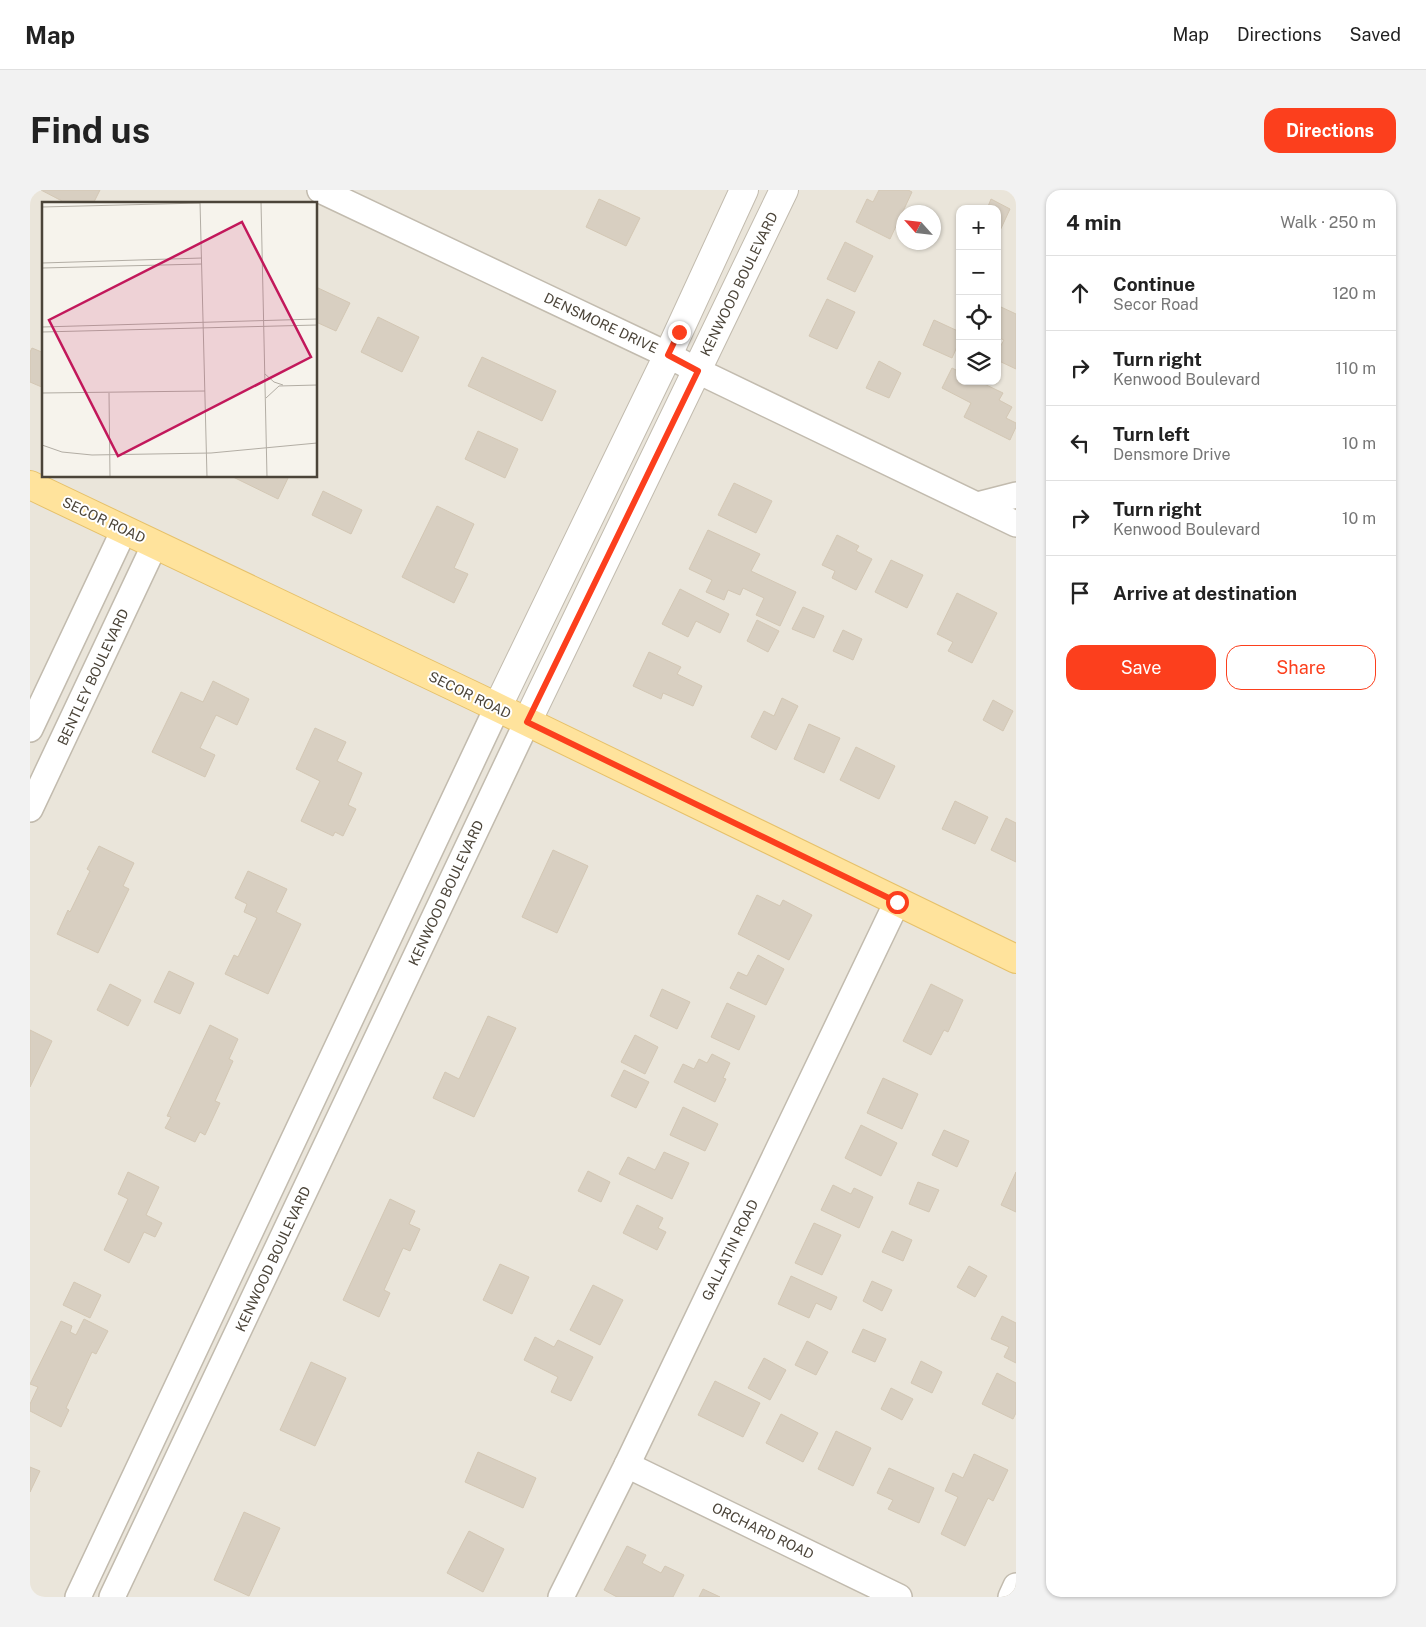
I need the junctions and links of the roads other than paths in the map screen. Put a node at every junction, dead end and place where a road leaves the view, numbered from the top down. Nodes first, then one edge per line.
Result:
1 (320, 190) edge
2 (744, 190) edge
3 (784, 190) edge
4 (668, 355) junction
5 (698, 371) junction
6 (30, 485) edge
7 (1016, 495) edge
8 (977, 505) junction
9 (1016, 524) edge
10 (124, 530) junction
11 (155, 544) junction
12 (497, 708) junction
13 (527, 722) junction
14 (30, 729) edge
15 (30, 809) edge
16 (897, 902) junction
17 (1016, 959) edge
18 (627, 1465) junction
19 (1016, 1586) edge
20 (78, 1597) edge
21 (112, 1597) edge
22 (561, 1597) edge
23 (899, 1597) edge
24 (1011, 1597) edge

1 - 4 street, DENSMORE DRIVE
2 - 4 street
3 - 5 street, KENWOOD BOULEVARD
4 - 5 street, DENSMORE DRIVE
4 - 12 street
5 - 8 street, DENSMORE DRIVE
5 - 13 street, KENWOOD BOULEVARD
6 - 10 main road, SECOR ROAD
7 - 8 street
8 - 9 street, DENSMORE DRIVE
10 - 11 main road, SECOR ROAD
10 - 14 street
11 - 12 main road, SECOR ROAD
11 - 15 street, BENTLEY BOULEVARD
12 - 13 main road, SECOR ROAD
12 - 20 street
13 - 16 main road, SECOR ROAD
13 - 21 street, KENWOOD BOULEVARD
16 - 17 main road, SECOR ROAD
16 - 18 street, GALLATIN ROAD
18 - 22 street, GALLATIN ROAD
18 - 23 street, ORCHARD ROAD
19 - 24 street

